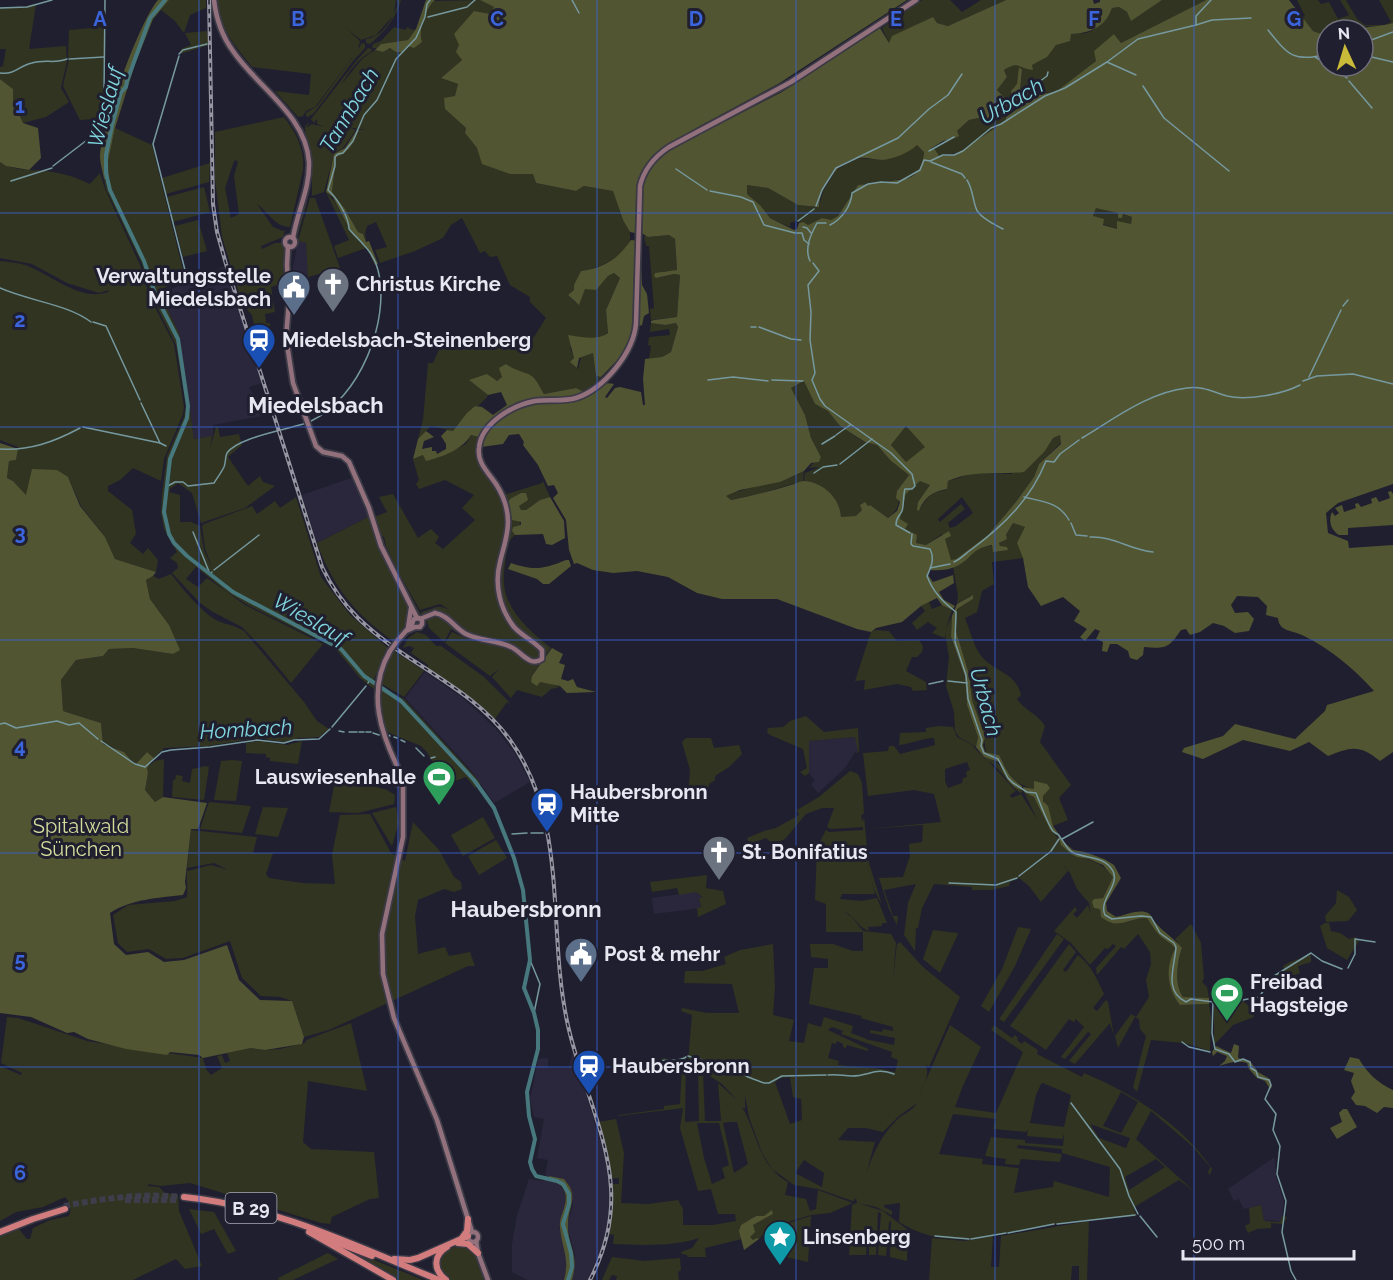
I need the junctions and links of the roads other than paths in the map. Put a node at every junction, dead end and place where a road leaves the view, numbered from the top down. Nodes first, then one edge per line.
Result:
1 (214, 0) edge
2 (916, 0) edge
3 (292, 237) junction
4 (290, 246) junction
5 (411, 608) junction
6 (414, 624) junction
7 (399, 774) junction
8 (401, 784) junction
9 (64, 1208) tunnel mouth
10 (468, 1219) junction
11 (0, 1229) edge
12 (309, 1232) junction
13 (472, 1238) junction
14 (457, 1242) junction
15 (477, 1251) junction
16 (379, 1255) junction
17 (393, 1280) edge
18 (429, 1280) edge
19 (439, 1280) edge
20 (446, 1280) edge
21 (488, 1280) edge

1 - 3 main road
2 - 6 main road
3 - 4 main road
3 - 4 main road
4 - 5 main road
5 - 6 main road
5 - 6 main road
6 - 7 main road, bridge
7 - 8 main road
7 - 8 main road
8 - 10 main road
9 - 11 highway
10 - 13 main road
10 - 14 highway
12 - 16 highway, B 29
12 - 17 highway
12 - 18 highway, B 29
13 - 14 highway
13 - 15 main road
14 - 15 highway
14 - 16 highway
14 - 20 highway
15 - 21 main road
16 - 19 highway, B 29

